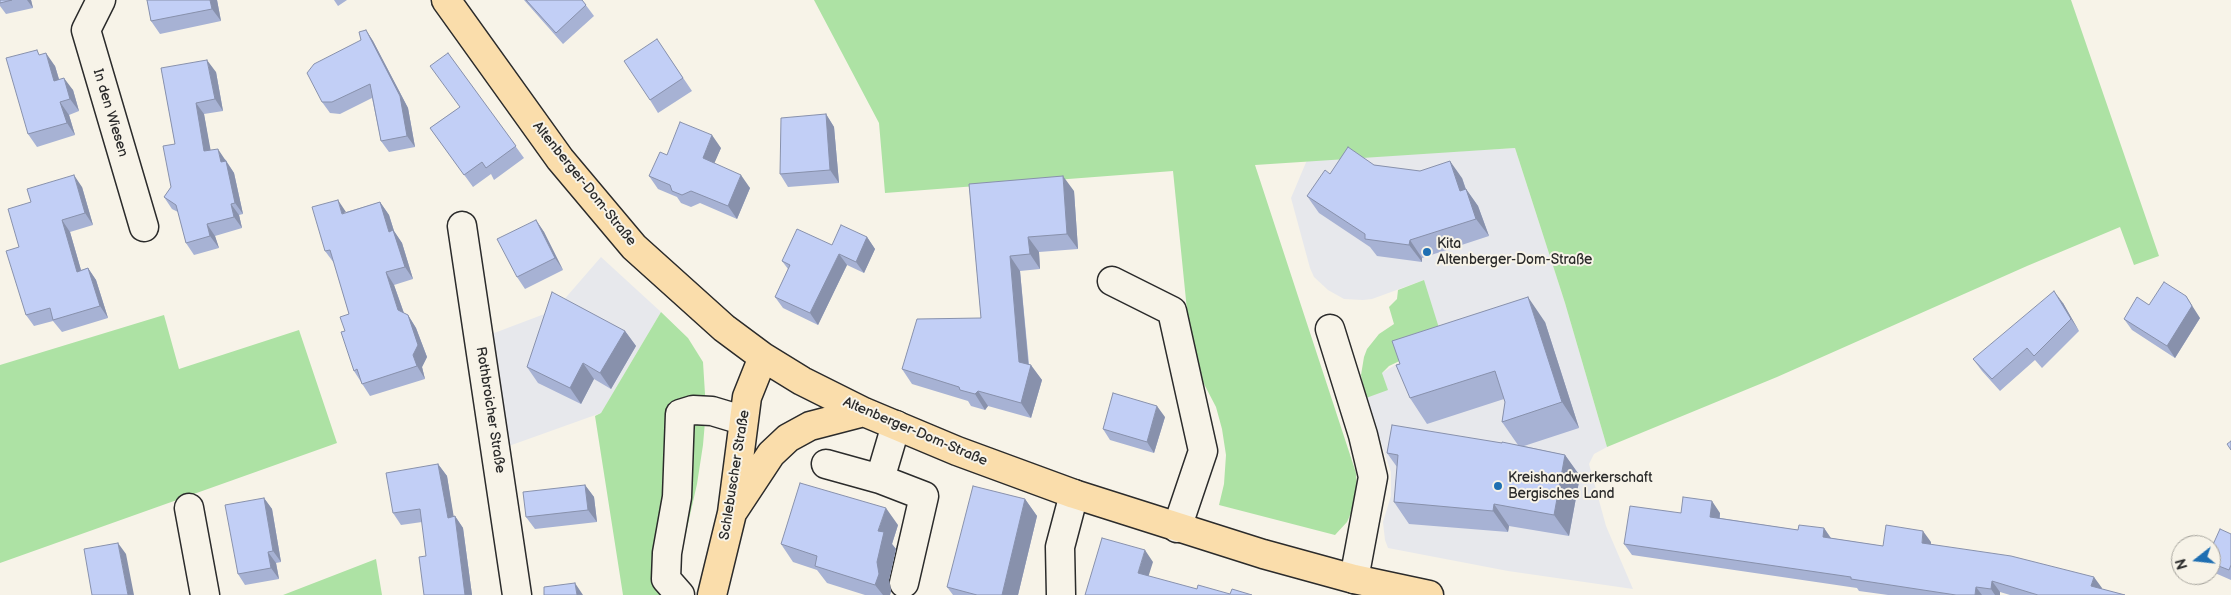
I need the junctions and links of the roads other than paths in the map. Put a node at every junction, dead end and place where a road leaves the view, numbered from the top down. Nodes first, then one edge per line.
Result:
1 (101, 0) edge
2 (446, 0) edge
3 (462, 226) dead end
4 (144, 227) dead end
5 (1112, 281) dead end
6 (1330, 329) dead end
7 (763, 357) junction
8 (864, 412) junction
9 (742, 420) junction
10 (896, 425) junction
11 (826, 464) dead end
12 (880, 479) junction
13 (1074, 494) junction
14 (189, 508) dead end
15 (732, 513) junction
16 (1177, 528) junction
17 (1354, 579) junction
18 (904, 582) dead end
19 (205, 595) edge
20 (517, 595) edge
21 (680, 595) edge
22 (712, 595) edge
23 (1062, 595) edge
24 (1429, 595) edge

1 - 4 street, In den Wiesen
2 - 7 main road, Altenberger-Dom-Straße
3 - 20 street, Rothbroicher Straße
5 - 16 street
6 - 17 street
7 - 8 main road, Altenberger-Dom-Straße
7 - 9 main road, Schlebuscher Straße
8 - 10 main road, Altenberger-Dom-Straße
8 - 15 main road
9 - 15 main road, Schlebuscher Straße
9 - 21 street
10 - 12 street
10 - 13 main road, Altenberger-Dom-Straße
11 - 12 street
12 - 18 street
13 - 16 main road, Altenberger-Dom-Straße
13 - 23 street
14 - 19 street
15 - 22 main road, Schlebuscher Straße
16 - 17 main road, Altenberger-Dom-Straße
17 - 24 main road, Altenberger-Dom-Straße

